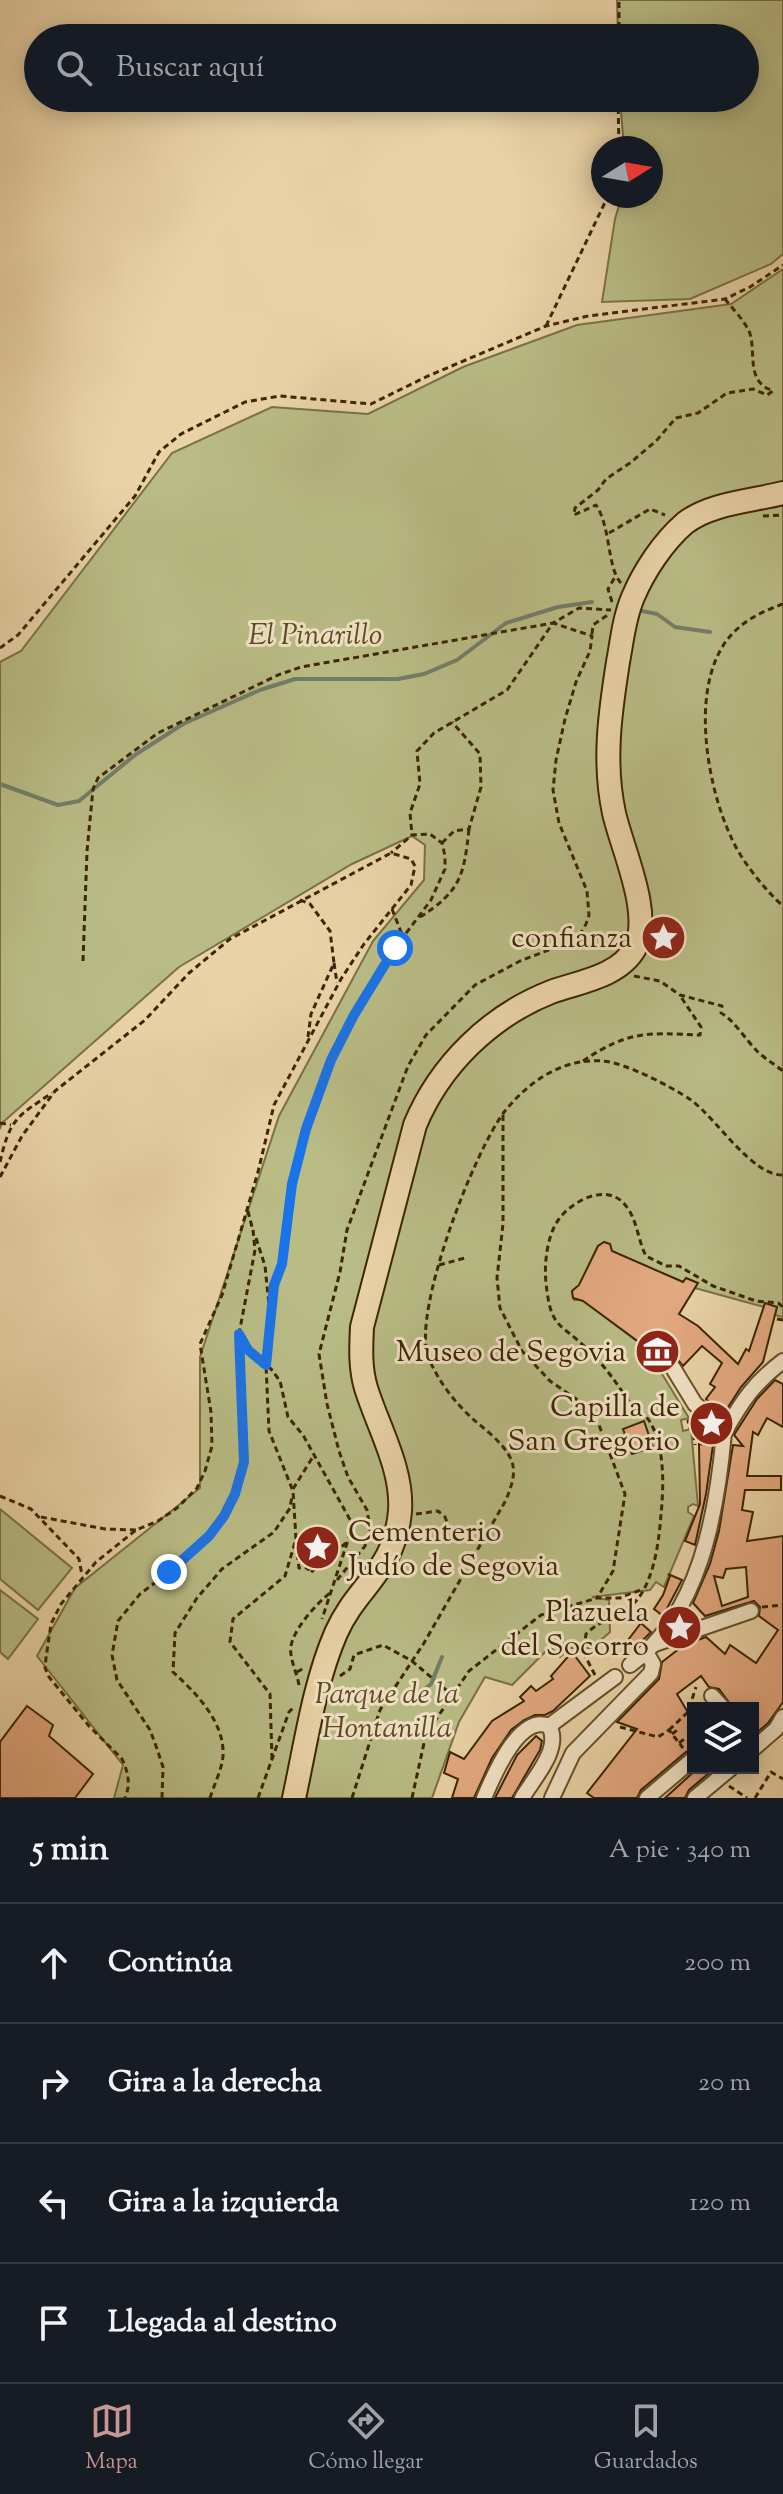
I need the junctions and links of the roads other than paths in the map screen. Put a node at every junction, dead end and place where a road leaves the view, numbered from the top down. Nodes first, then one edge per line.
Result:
1 (783, 493) edge
2 (783, 1361) edge
3 (673, 1368) dead end
4 (724, 1433) junction
5 (751, 1611) road end
6 (650, 1648) junction
7 (630, 1665) dead end
8 (615, 1677) dead end
9 (712, 1696) dead end
10 (718, 1702) edge
11 (549, 1726) junction
12 (781, 1727) edge
13 (759, 1742) edge
14 (687, 1764) edge
15 (724, 1774) edge
16 (294, 1798) edge
17 (484, 1798) edge
18 (522, 1798) edge
19 (552, 1798) edge
20 (647, 1798) edge
21 (695, 1798) edge

1 - 16 main road
2 - 4 street
3 - 4 street
4 - 6 street
5 - 6 street
6 - 7 street
6 - 19 street
8 - 11 street
9 - 10 street
11 - 17 street
11 - 18 street
12 - 13 street
14 - 20 street
15 - 21 street

